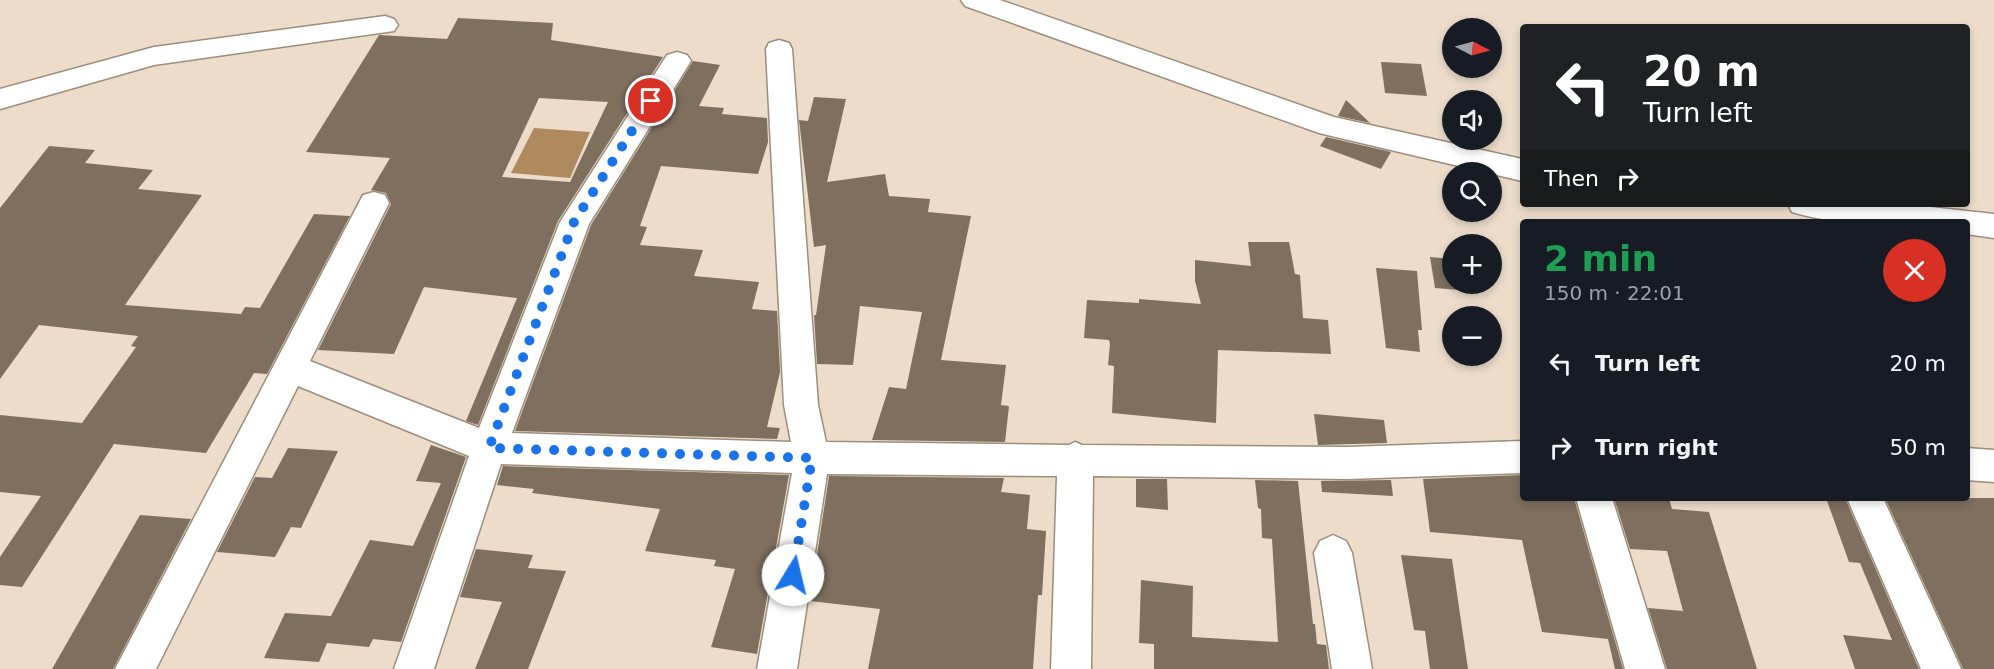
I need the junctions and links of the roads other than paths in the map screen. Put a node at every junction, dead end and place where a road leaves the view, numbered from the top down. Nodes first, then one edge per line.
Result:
1 (974, 0) edge
2 (385, 26) dead end
3 (778, 49) dead end
4 (677, 61) dead end
5 (0, 99) edge
6 (1520, 170) edge
7 (374, 203) dead end
8 (1825, 207) edge
9 (1911, 219) edge
10 (1970, 227) edge
11 (1991, 230) edge
12 (291, 368) junction
13 (489, 448) junction
14 (1520, 457) edge
15 (812, 458) junction
16 (1075, 458) junction
17 (1970, 464) edge
18 (1994, 466) edge
19 (1595, 501) edge
20 (1866, 501) edge
21 (1333, 553) dead end
22 (135, 669) edge
23 (414, 669) edge
24 (777, 669) edge
25 (1071, 669) edge
26 (1352, 669) edge
27 (1645, 669) edge
28 (1941, 669) edge

1 - 6 street
2 - 5 street
3 - 15 street
4 - 13 street
7 - 12 street
8 - 9 street
10 - 11 street
12 - 13 street
12 - 22 street
13 - 15 street
13 - 23 street
14 - 16 street
15 - 16 street
15 - 24 street
16 - 25 street
17 - 18 street
19 - 27 street
20 - 28 street
21 - 26 street

